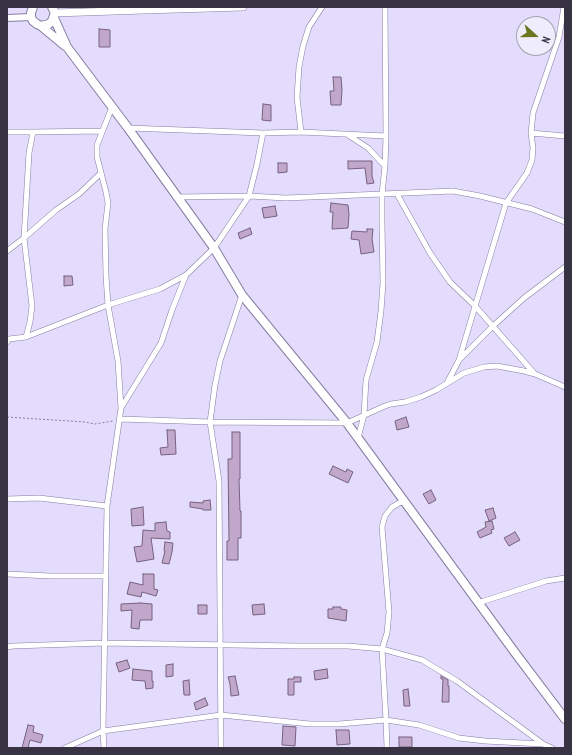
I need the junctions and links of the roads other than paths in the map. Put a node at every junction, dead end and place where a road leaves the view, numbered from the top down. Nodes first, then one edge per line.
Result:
1 (243, 7) edge
2 (322, 7) edge
3 (385, 7) edge
4 (564, 7) edge
5 (145, 8) edge
6 (108, 9) edge
7 (32, 10) edge
8 (54, 13) edge
9 (7, 18) edge
10 (41, 26) junction
11 (67, 47) junction
12 (112, 107) junction
13 (128, 128) junction
14 (102, 130) junction
15 (7, 132) edge
16 (33, 132) junction
17 (301, 132) junction
18 (262, 133) junction
19 (531, 133) junction
20 (347, 135) junction
21 (386, 136) junction
22 (565, 136) edge
23 (385, 166) junction
24 (101, 173) junction
25 (382, 194) junction
26 (397, 194) junction
27 (249, 196) junction
28 (177, 197) junction
29 (506, 203) junction
30 (565, 222) edge
31 (24, 238) junction
32 (214, 248) junction
33 (7, 251) edge
34 (565, 267) edge
35 (186, 275) junction
36 (242, 295) junction
37 (108, 305) junction
38 (475, 306) junction
39 (493, 326) junction
40 (26, 337) junction
41 (8, 340) edge
42 (459, 360) junction
43 (535, 374) junction
44 (447, 383) junction
45 (565, 387) edge
46 (121, 408) junction
47 (364, 415) junction
48 (120, 419) junction
49 (210, 422) junction
50 (347, 423) junction
51 (358, 438) junction
52 (7, 499) edge
53 (403, 501) junction
54 (107, 506) junction
55 (7, 574) edge
56 (105, 576) junction
57 (565, 578) edge
58 (478, 602) junction
59 (104, 643) junction
60 (220, 644) junction
61 (7, 647) edge
62 (382, 649) junction
63 (221, 715) junction
64 (565, 719) edge
65 (386, 720) junction
66 (103, 731) junction
67 (543, 744) junction
68 (65, 748) edge
69 (104, 748) edge
70 (221, 748) edge
71 (387, 748) edge
72 (552, 748) edge

1 - 5 main road
2 - 17 street
3 - 21 street
4 - 19 street
5 - 6 main road
6 - 8 main road
7 - 9 street
7 - 10 highway
8 - 10 highway
8 - 11 highway
10 - 11 highway
11 - 12 highway
12 - 13 highway
12 - 14 street
13 - 18 street
13 - 28 highway
14 - 16 street
14 - 24 street
15 - 16 street
16 - 31 street
17 - 18 street
17 - 20 street
18 - 27 street
19 - 22 street
19 - 29 street
20 - 21 street
20 - 23 street
21 - 23 street
23 - 25 street
24 - 31 street
24 - 37 street
25 - 26 street
25 - 27 street
25 - 47 street
26 - 29 street
26 - 38 street
27 - 28 street
27 - 32 street
28 - 32 highway
29 - 30 street
29 - 38 street
31 - 33 street
31 - 40 street
32 - 35 street
32 - 36 highway
34 - 39 street
35 - 37 street
35 - 46 street
36 - 49 street
36 - 50 highway
37 - 40 street
37 - 46 street
38 - 39 street
38 - 42 street
39 - 42 street
39 - 43 street
40 - 41 street
42 - 44 street
43 - 44 street
43 - 45 street
44 - 47 street
46 - 48 street
47 - 50 street
47 - 51 street
48 - 49 street
48 - 54 street
49 - 50 street
49 - 60 street
50 - 51 highway
51 - 53 highway
52 - 54 street
53 - 58 highway
53 - 62 street
54 - 56 street
55 - 56 street
56 - 59 street
57 - 58 street
58 - 64 highway
59 - 60 street
59 - 61 street
59 - 66 street
60 - 62 street
60 - 63 street
62 - 65 street
62 - 67 street
63 - 65 street
63 - 66 street
63 - 70 street
65 - 67 street
65 - 71 street
66 - 68 street
66 - 69 street
67 - 72 street

